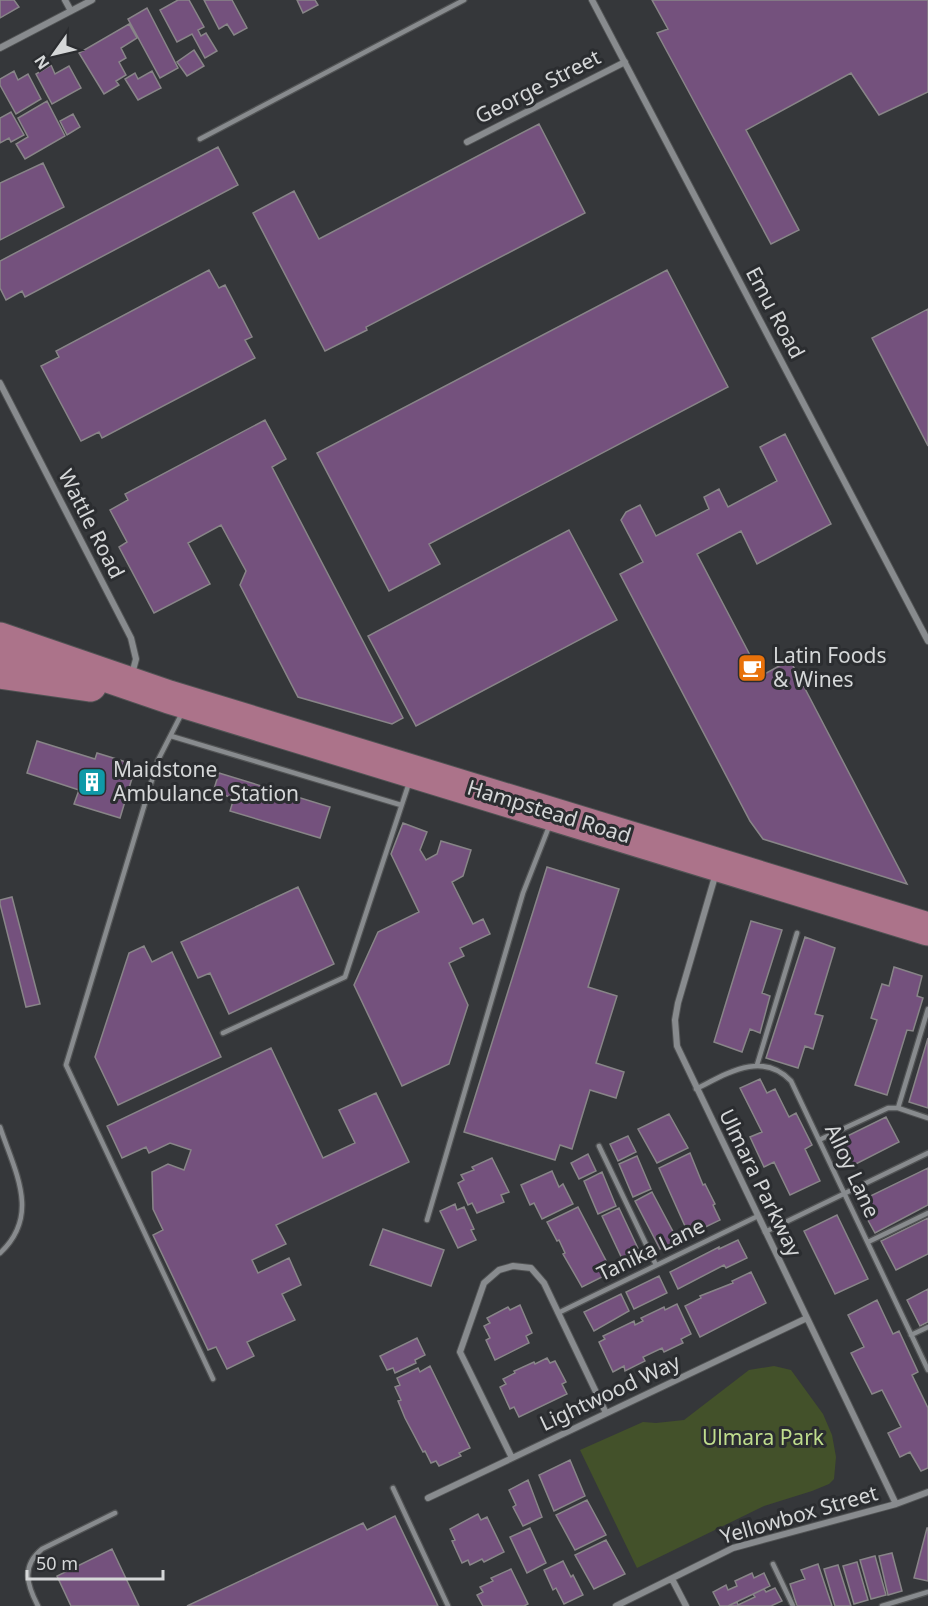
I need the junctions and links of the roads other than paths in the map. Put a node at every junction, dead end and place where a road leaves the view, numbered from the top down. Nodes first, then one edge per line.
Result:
1 (65, 0) edge
2 (92, 0) edge
3 (464, 0) edge
4 (592, 0) edge
5 (70, 11) junction
6 (0, 48) edge
7 (625, 62) junction
8 (200, 139) dead end
9 (467, 142) dead end
10 (0, 383) edge
11 (0, 639) edge
12 (928, 641) edge
13 (0, 672) edge
14 (130, 683) junction
15 (177, 699) junction
16 (171, 736) junction
17 (413, 770) junction
18 (401, 805) junction
19 (553, 814) junction
20 (719, 865) junction
21 (928, 929) edge
22 (797, 933) dead end
23 (928, 1009) edge
24 (223, 1033) dead end
25 (757, 1065) junction
26 (696, 1089) junction
27 (897, 1108) junction
28 (928, 1118) edge
29 (0, 1127) edge
30 (819, 1140) junction
31 (599, 1146) dead end
32 (928, 1154) edge
33 (844, 1194) junction
34 (928, 1214) edge
35 (758, 1216) junction
36 (428, 1220) dead end
37 (765, 1232) junction
38 (868, 1242) junction
39 (0, 1253) edge
40 (656, 1265) junction
41 (558, 1312) junction
42 (807, 1318) junction
43 (928, 1327) edge
44 (911, 1335) junction
45 (928, 1370) edge
46 (213, 1379) dead end
47 (606, 1413) junction
48 (512, 1458) junction
49 (393, 1488) dead end
50 (928, 1492) edge
51 (428, 1498) dead end
52 (896, 1504) junction
53 (115, 1514) dead end
54 (773, 1564) dead end
55 (672, 1579) junction
56 (928, 1592) edge
57 (38, 1606) edge
58 (448, 1606) edge
59 (616, 1606) edge
60 (686, 1606) edge
61 (793, 1606) edge
62 (882, 1606) edge

1 - 5 street
2 - 5 street
3 - 8 lane
4 - 7 street, Emu Road
5 - 6 street
7 - 9 street, George Street
7 - 12 street, Emu Road
10 - 14 street, Wattle Road
11 - 14 main road, Hampstead Road
13 - 15 main road, Hampstead Road
14 - 15 main road, Hampstead Road
15 - 16 lane
15 - 17 main road, Hampstead Road
16 - 18 lane
16 - 46 lane
17 - 18 lane
17 - 19 main road, Hampstead Road
18 - 24 lane
19 - 20 main road, Hampstead Road
19 - 36 lane
20 - 21 main road, Hampstead Road
20 - 26 street, Ulmara Parkway
22 - 25 lane
23 - 27 lane
25 - 26 lane
25 - 30 lane, Alloy Lane
26 - 35 street, Ulmara Parkway
27 - 28 lane
27 - 30 lane
29 - 39 lane
30 - 33 lane, Alloy Lane
31 - 40 lane
32 - 33 lane
33 - 37 lane
33 - 38 lane, Alloy Lane
34 - 38 lane
35 - 37 street, Ulmara Parkway
35 - 40 lane, Tanika Lane
37 - 42 street, Ulmara Parkway
38 - 44 lane, Alloy Lane
40 - 41 lane, Tanika Lane
41 - 47 street
41 - 48 street
42 - 47 street, Lightwood Way
42 - 52 street, Ulmara Parkway
43 - 44 lane
44 - 45 lane, Alloy Lane
47 - 48 street, Lightwood Way
48 - 51 street, Lightwood Way
49 - 58 lane
50 - 52 street, Yellowbox Street
52 - 55 street, Yellowbox Street
53 - 57 lane
54 - 61 lane
55 - 59 street, Yellowbox Street
55 - 60 street
56 - 62 lane

